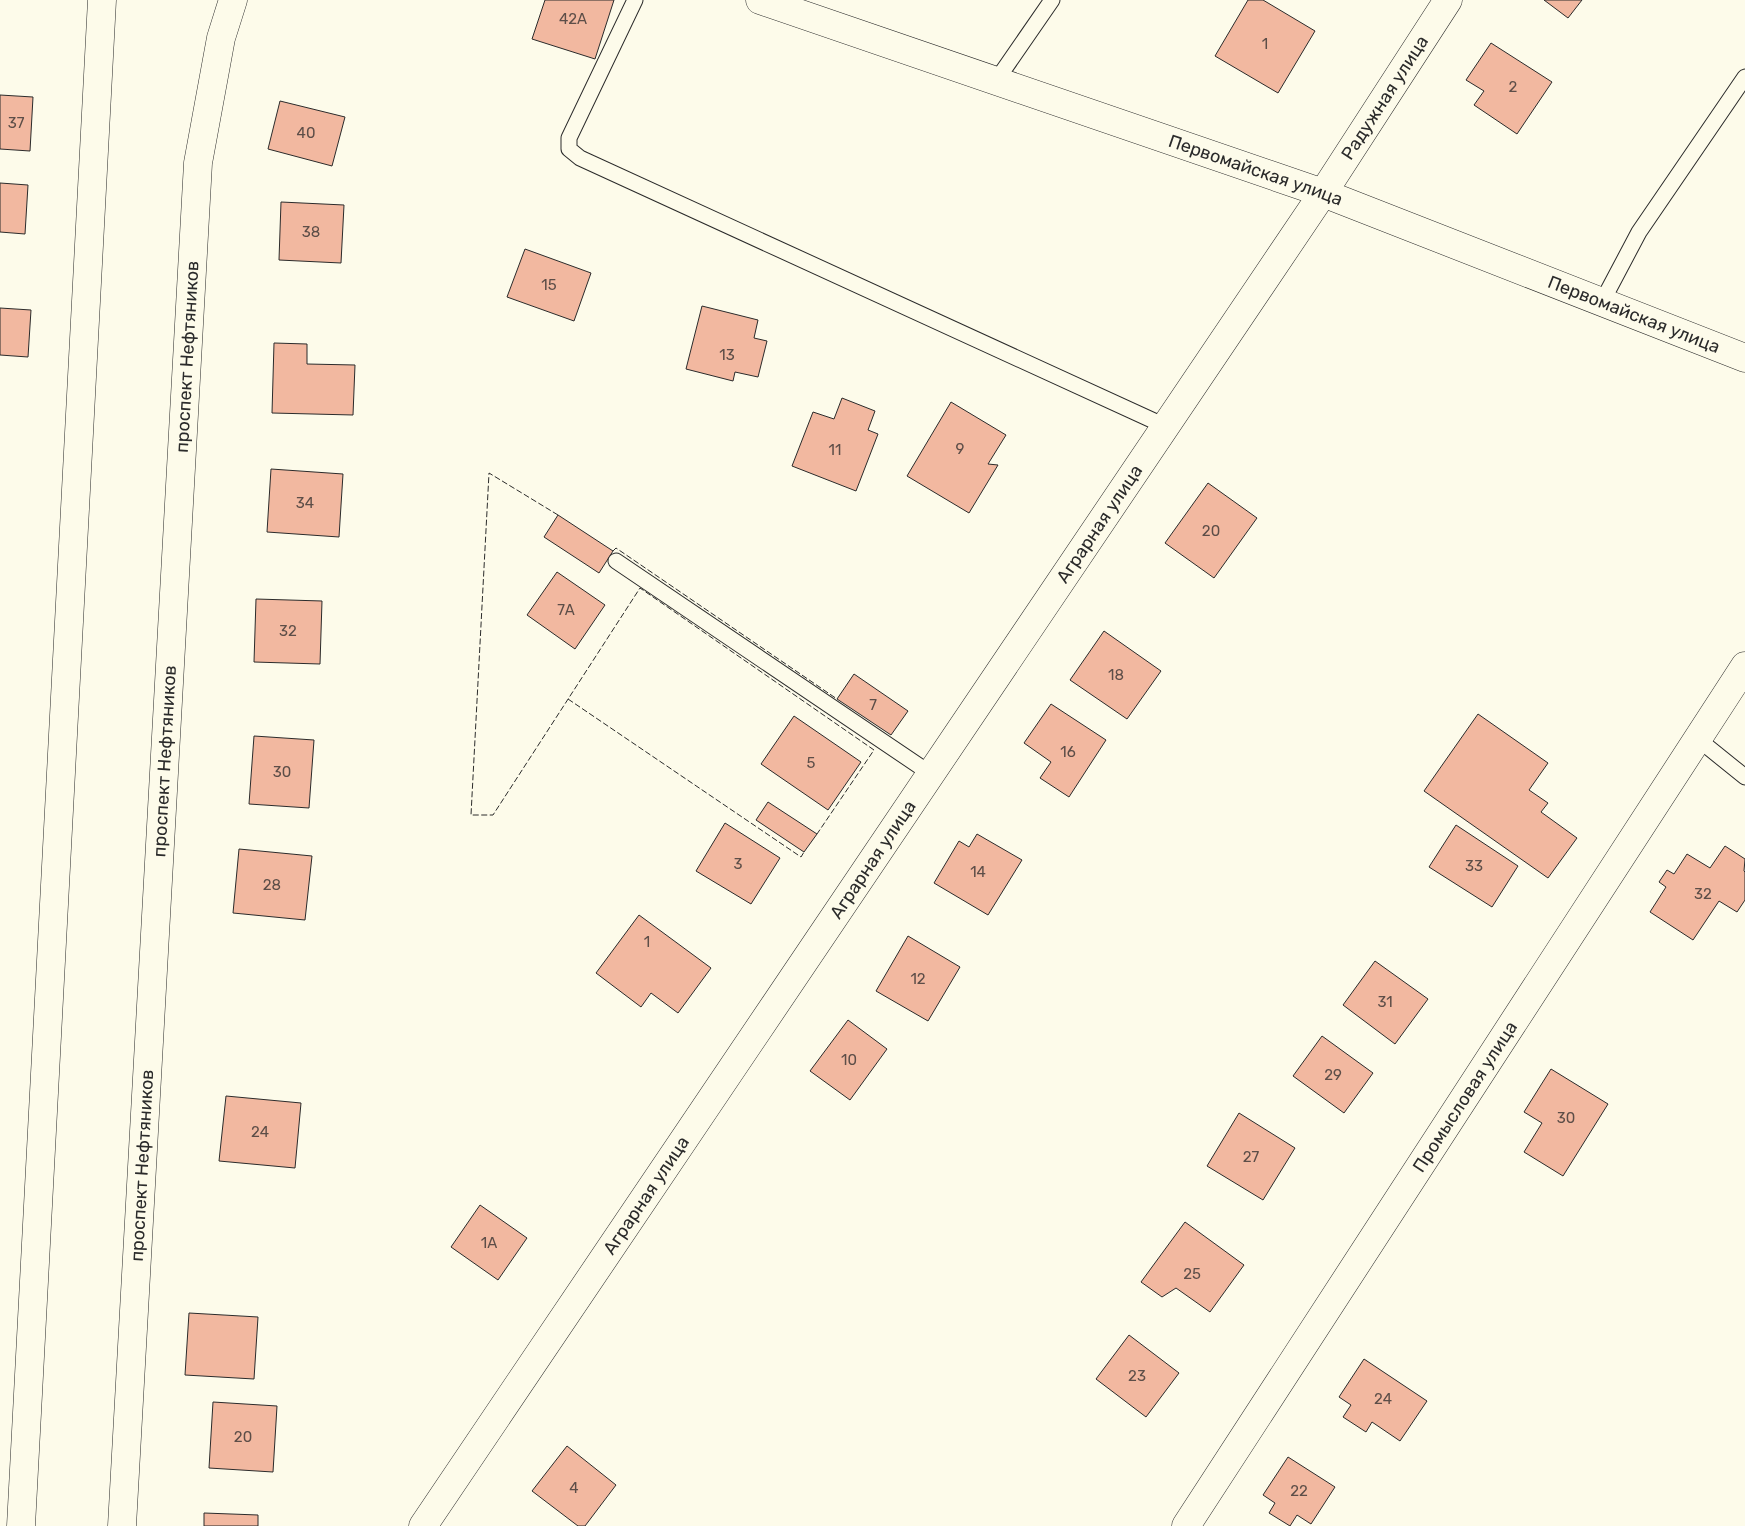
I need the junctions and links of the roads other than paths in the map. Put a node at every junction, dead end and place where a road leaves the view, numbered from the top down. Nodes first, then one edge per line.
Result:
1 (102, 0) edge
2 (233, 0) edge
3 (635, 0) edge
4 (760, 0) edge
5 (1052, 0) edge
6 (1448, 0) edge
7 (1745, 77) edge
8 (996, 81) junction
9 (1323, 193) junction
10 (1602, 302) junction
11 (1745, 358) edge
12 (1166, 426) junction
13 (616, 561) dead end
14 (1745, 666) edge
15 (1698, 739) junction
16 (931, 774) junction
17 (1745, 776) edge
18 (21, 1526) edge
19 (122, 1526) edge
20 (423, 1526) edge
21 (1186, 1526) edge

1 - 18 street
2 - 19 street, проспект Нефтяников
3 - 12 lane
4 - 8 street, Первомайская улица
5 - 8 lane
6 - 9 street, Радужная улица
7 - 10 lane
8 - 9 street, Первомайская улица
9 - 10 street, Первомайская улица
9 - 12 street, Аграрная улица
10 - 11 street, Первомайская улица
12 - 16 street, Аграрная улица
13 - 16 lane
14 - 15 street, Промысловая улица
15 - 17 lane
15 - 21 street, Промысловая улица
16 - 20 street, Аграрная улица

